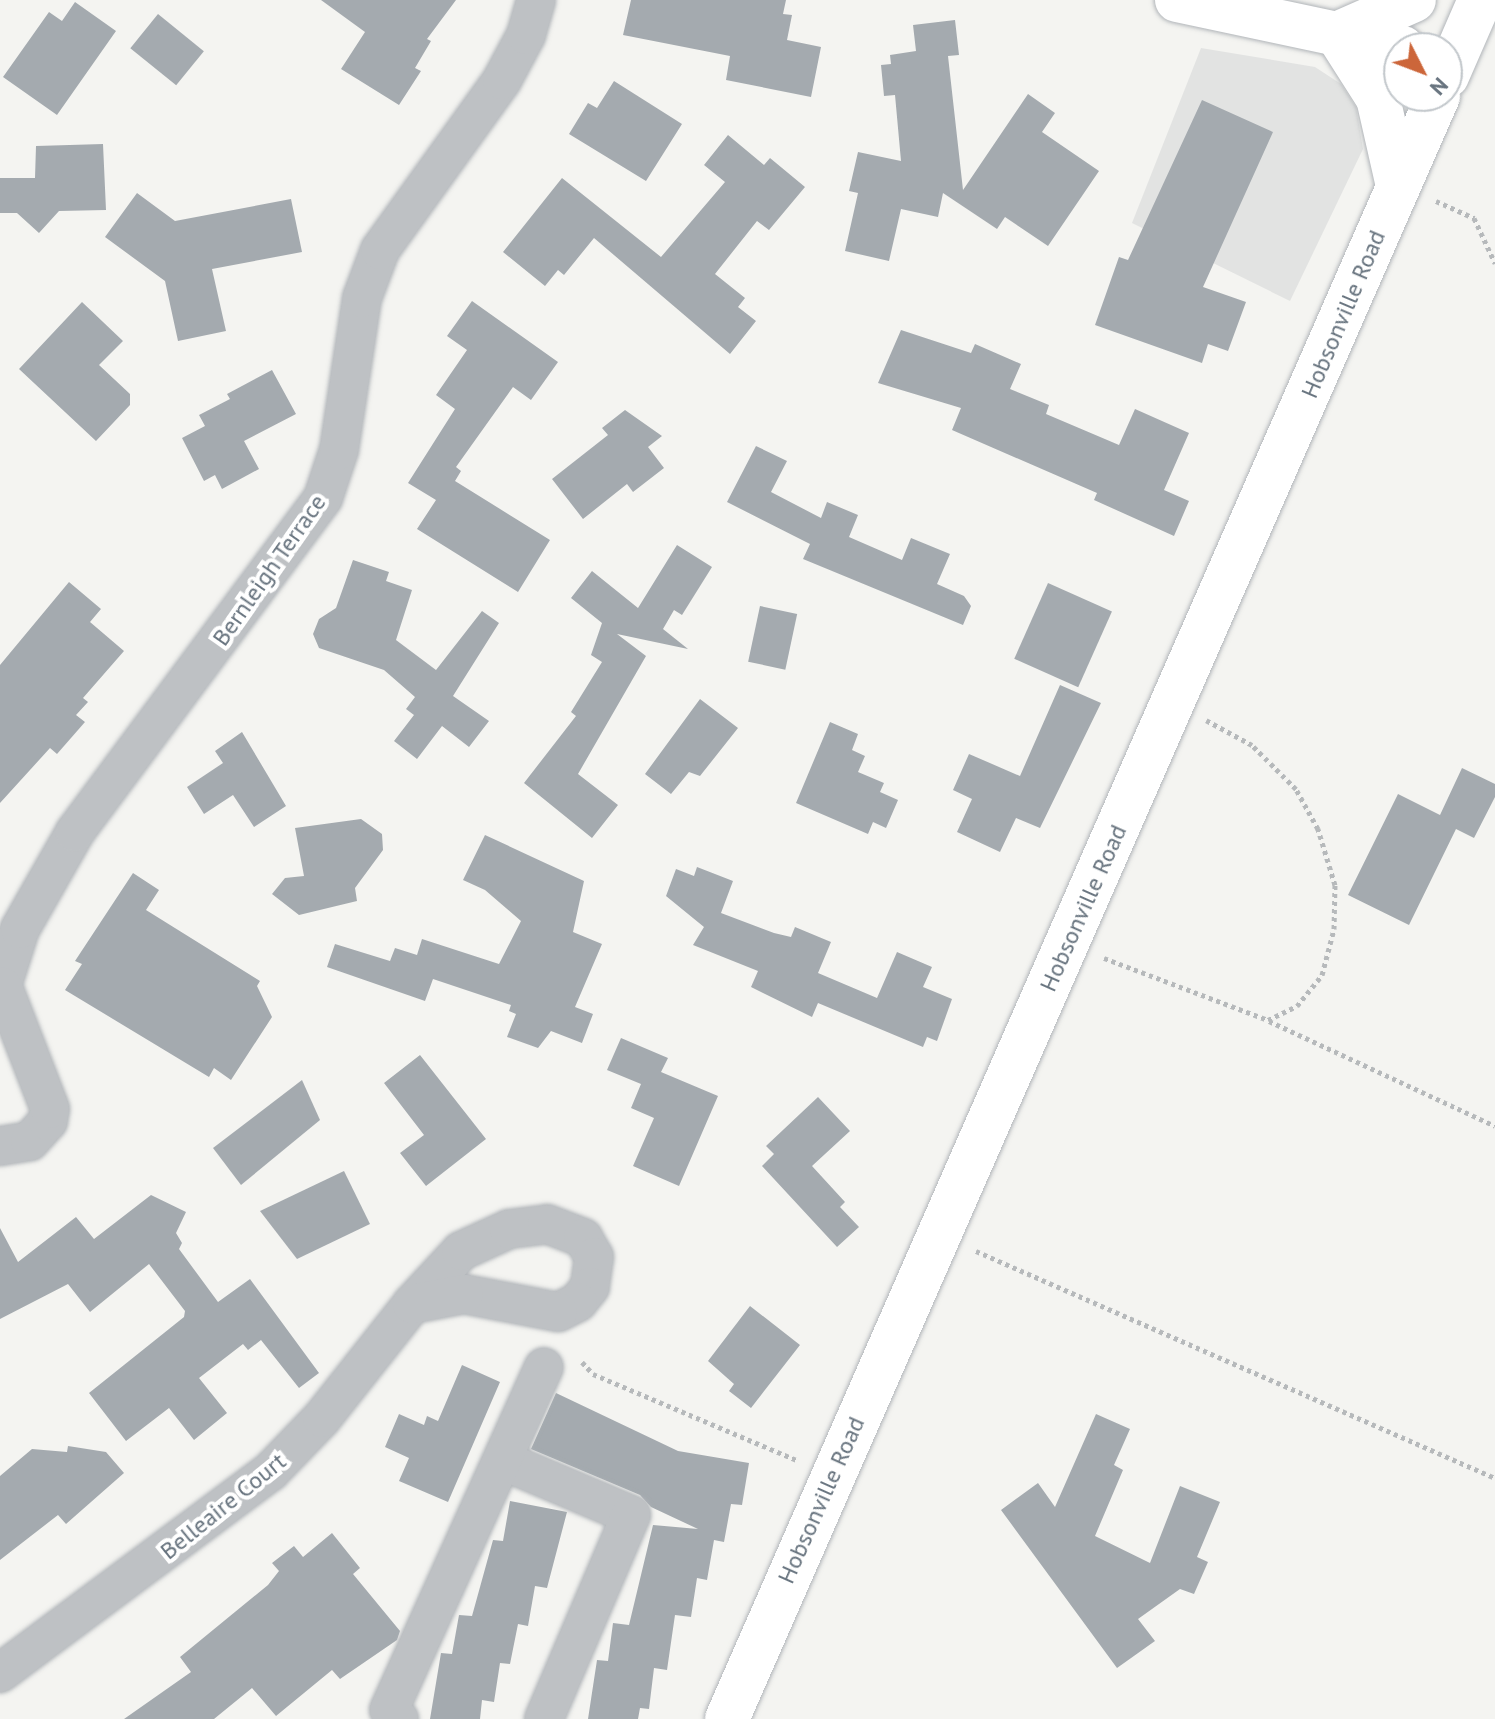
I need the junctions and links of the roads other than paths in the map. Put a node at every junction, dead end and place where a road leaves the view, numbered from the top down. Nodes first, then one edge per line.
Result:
1 (536, 0) edge
2 (1177, 0) edge
3 (1414, 0) edge
4 (1480, 0) edge
5 (1337, 34) junction
6 (1463, 37) edge
7 (1383, 44) edge
8 (1430, 112) edge
9 (1398, 186) junction
10 (1, 990) edge
11 (0, 1146) edge
12 (412, 1304) dead end
13 (544, 1367) dead end
14 (504, 1461) junction
15 (0, 1673) edge
16 (399, 1719) edge
17 (544, 1719) edge
18 (727, 1719) edge

1 - 10 street, Bernleigh Terrace
2 - 5 main road
3 - 5 main road
4 - 6 main road, Hobsonville Road
5 - 7 main road
5 - 9 main road
8 - 9 main road, Hobsonville Road
9 - 18 main road, Hobsonville Road
10 - 11 street, Bernleigh Terrace
12 - 15 street, Belleaire Court
13 - 14 street
14 - 16 street
14 - 17 street

